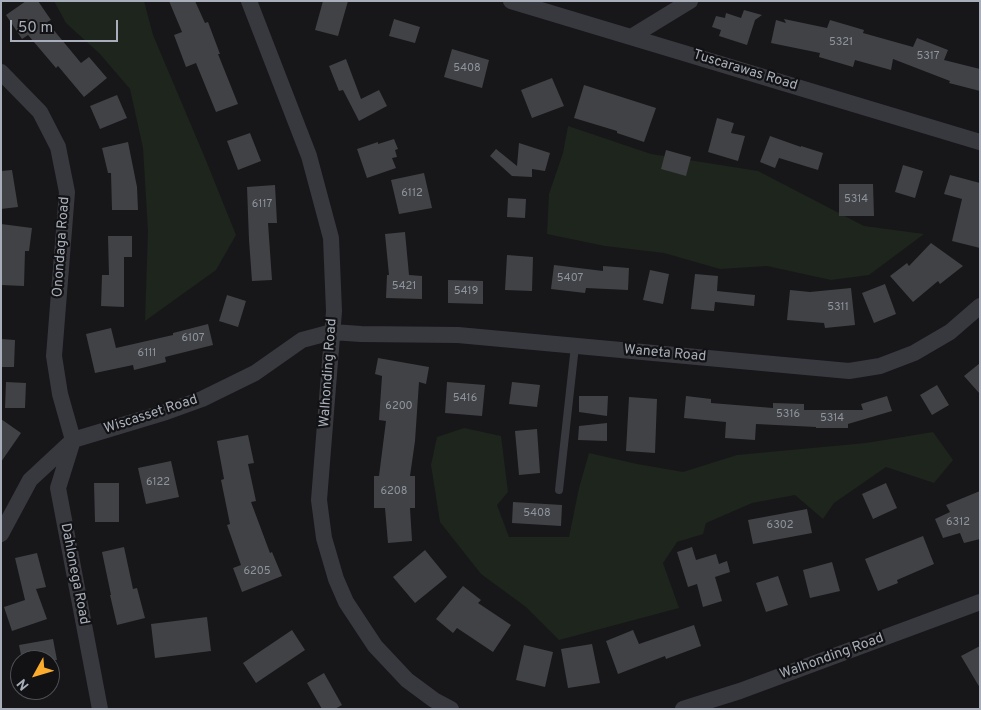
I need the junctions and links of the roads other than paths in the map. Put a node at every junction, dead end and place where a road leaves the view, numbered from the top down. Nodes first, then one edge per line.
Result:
1 (249, 1) edge
2 (510, 1) edge
3 (690, 1) edge
4 (631, 37) junction
5 (1, 72) edge
6 (980, 142) edge
7 (980, 306) edge
8 (332, 332) junction
9 (575, 346) junction
10 (73, 440) junction
11 (559, 490) dead end
12 (1, 534) edge
13 (980, 602) edge
14 (100, 709) edge
15 (451, 709) edge
16 (683, 709) edge

1 - 8 street, Walhonding Road
2 - 4 street, Tuscarawas Road
3 - 4 street
4 - 6 street, Tuscarawas Road
5 - 10 street, Onondaga Road
7 - 9 street, Waneta Road
8 - 9 street, Waneta Road
8 - 10 street, Wiscasset Road
8 - 15 street, Walhonding Road
9 - 11 lane
10 - 12 street, Wiscasset Road
10 - 14 street, Dahlonega Road
13 - 16 street, Walhonding Road

